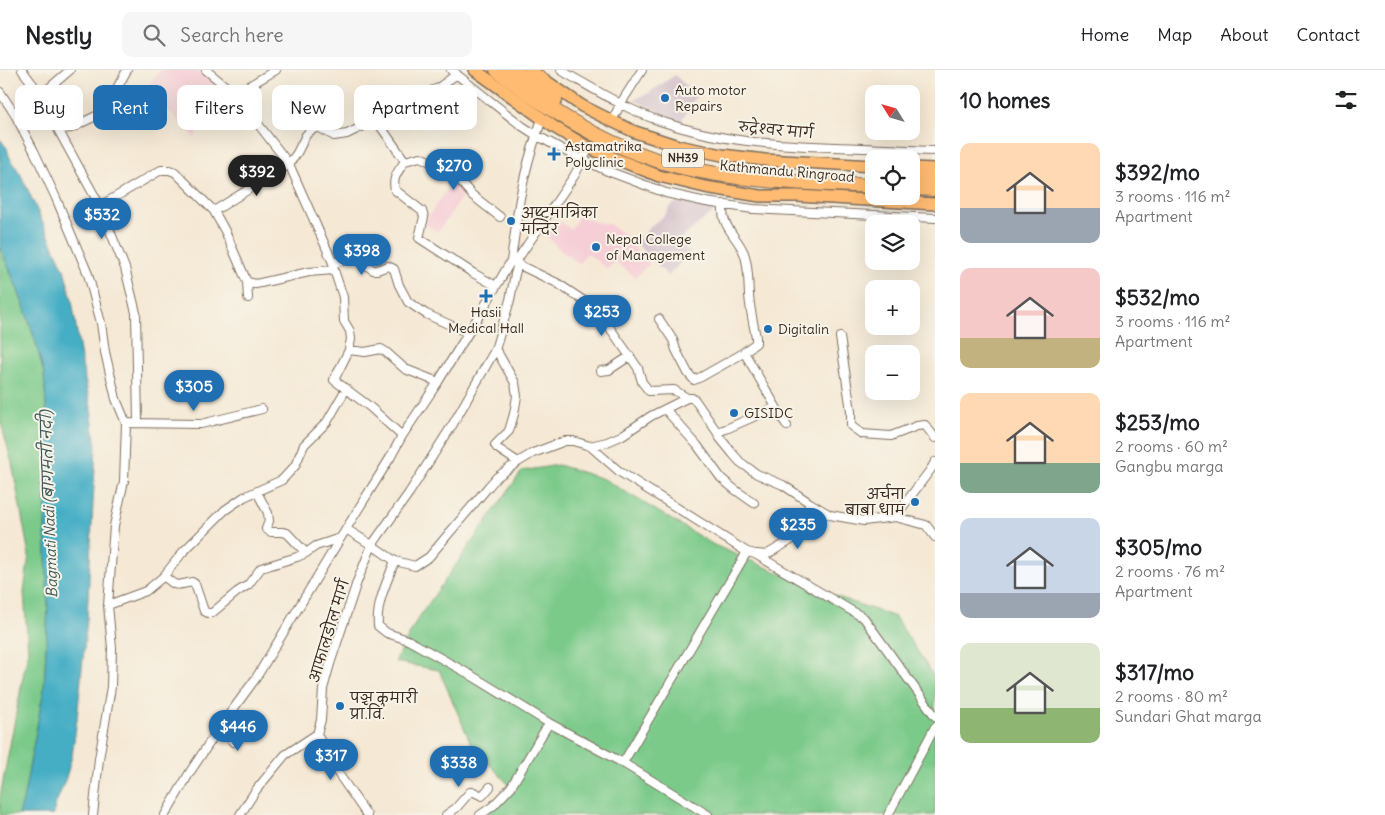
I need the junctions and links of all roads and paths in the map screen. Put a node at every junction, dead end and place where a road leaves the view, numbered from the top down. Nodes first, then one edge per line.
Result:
1 (22, 70) edge
2 (70, 70) edge
3 (127, 70) edge
4 (206, 70) edge
5 (475, 70) edge
6 (497, 70) edge
7 (513, 70) edge
8 (530, 70) edge
9 (561, 70) edge
10 (642, 70) edge
11 (271, 71) edge
12 (454, 72) edge
13 (33, 85) edge
14 (51, 85) edge
15 (224, 85) edge
16 (248, 85) edge
17 (441, 85) edge
18 (0, 92) edge
19 (621, 103) junction
20 (14, 113) joint
21 (542, 119) junction
22 (83, 122) edge
23 (612, 122) junction
24 (58, 130) edge
25 (262, 130) edge
26 (355, 130) edge
27 (383, 130) edge
28 (536, 135) junction
29 (590, 148) junction
30 (935, 151) edge
31 (584, 160) junction
32 (405, 161) junction
33 (289, 164) junction
34 (865, 166) edge
35 (920, 168) edge
36 (935, 169) edge
37 (865, 177) edge
38 (920, 179) edge
39 (935, 180) edge
40 (865, 186) edge
41 (920, 189) edge
42 (935, 190) edge
43 (723, 204) junction
44 (935, 204) edge
45 (100, 206) junction
46 (214, 211) junction
47 (500, 217) dead end
48 (935, 218) edge
49 (516, 225) junction
50 (538, 230) junction
51 (515, 263) junction
52 (334, 266) junction
53 (247, 282) junction
54 (496, 286) junction
55 (248, 298) dead end
56 (659, 320) dead end
57 (468, 333) junction
58 (840, 337) dead end
59 (349, 350) junction
60 (494, 350) junction
61 (744, 352) junction
62 (630, 356) junction
63 (601, 371) dead end
64 (438, 382) junction
65 (346, 389) junction
66 (687, 398) junction
67 (776, 406) junction
68 (262, 409) dead end
69 (665, 410) junction
70 (126, 423) junction
71 (138, 423) junction
72 (787, 426) dead end
73 (717, 432) junction
74 (402, 436) junction
75 (935, 438) edge
76 (590, 446) junction
77 (518, 462) junction
78 (935, 462) edge
79 (257, 492) junction
80 (754, 503) dead end
81 (810, 503) junction
82 (895, 517) junction
83 (346, 529) junction
84 (935, 537) edge
85 (340, 538) junction
86 (372, 545) junction
87 (306, 553) junction
88 (751, 553) junction
89 (395, 561) junction
90 (164, 576) junction
91 (108, 605) junction
92 (935, 716) edge
93 (549, 723) junction
94 (259, 724) dead end
95 (220, 727) junction
96 (935, 727) edge
97 (317, 734) junction
98 (623, 763) junction
99 (490, 787) dead end
100 (93, 815) edge
101 (165, 815) edge
102 (240, 815) edge
103 (367, 815) edge
104 (446, 815) edge
105 (480, 815) edge
106 (708, 815) edge
107 (888, 815) edge

1 - 13 street
2 - 14 street
3 - 22 street
4 - 15 street
5 - 21 main road
6 - 40 highway, Kathmandu Ringroad / NH39
7 - 37 highway, Kathmandu Ringroad / NH39
8 - 23 main road
9 - 19 street, रुद्रेश्वर मार्ग
10 - 19 street
11 - 16 street
12 - 17 street
12 - 28 street
18 - 20 street
19 - 23 street
19 - 30 street, रुद्रेश्वर मार्ग
20 - 70 street
21 - 28 street, आफालडोल मार्ग
21 - 29 main road
23 - 34 main road
24 - 45 street
25 - 33 street
26 - 33 street
27 - 32 street
28 - 31 street
28 - 49 street, आफालडोल मार्ग
29 - 31 street
29 - 44 main road
31 - 43 street
31 - 50 street
32 - 47 street
32 - 54 street
33 - 46 street
33 - 52 street
35 - 36 main road
38 - 39 highway
41 - 42 highway
43 - 48 street
43 - 61 street
45 - 46 street
45 - 71 street
46 - 53 street
49 - 50 street
49 - 51 street, आफालडोल मार्ग
50 - 51 street
51 - 54 street
51 - 60 street, आफालडोल मार्ग
51 - 62 street
52 - 53 street
52 - 57 street
52 - 59 street
53 - 55 street
54 - 57 street
56 - 61 street
57 - 64 street
58 - 75 street
59 - 64 street
59 - 65 street
60 - 77 street
60 - 86 street, आफालडोल मार्ग
61 - 67 street
62 - 63 street
62 - 66 street
64 - 74 street
65 - 74 street
65 - 79 street
66 - 69 street
66 - 73 street
67 - 72 street
67 - 73 street
68 - 71 street
69 - 76 street
69 - 80 street
70 - 71 street
70 - 91 street
73 - 81 street
74 - 83 street
76 - 77 street
76 - 88 street
77 - 89 street
78 - 82 street
79 - 87 street
79 - 90 street
81 - 82 street
81 - 88 street
82 - 84 street
83 - 85 street
83 - 86 street
85 - 87 street
85 - 95 street
86 - 89 street
86 - 97 street, आफालडोल मार्ग
87 - 90 street
88 - 92 street
88 - 98 street
89 - 93 street
90 - 91 street
91 - 100 street
93 - 98 street
93 - 105 street
94 - 95 street
95 - 101 street
96 - 107 street
97 - 102 street
97 - 103 street
98 - 106 street
99 - 104 street

